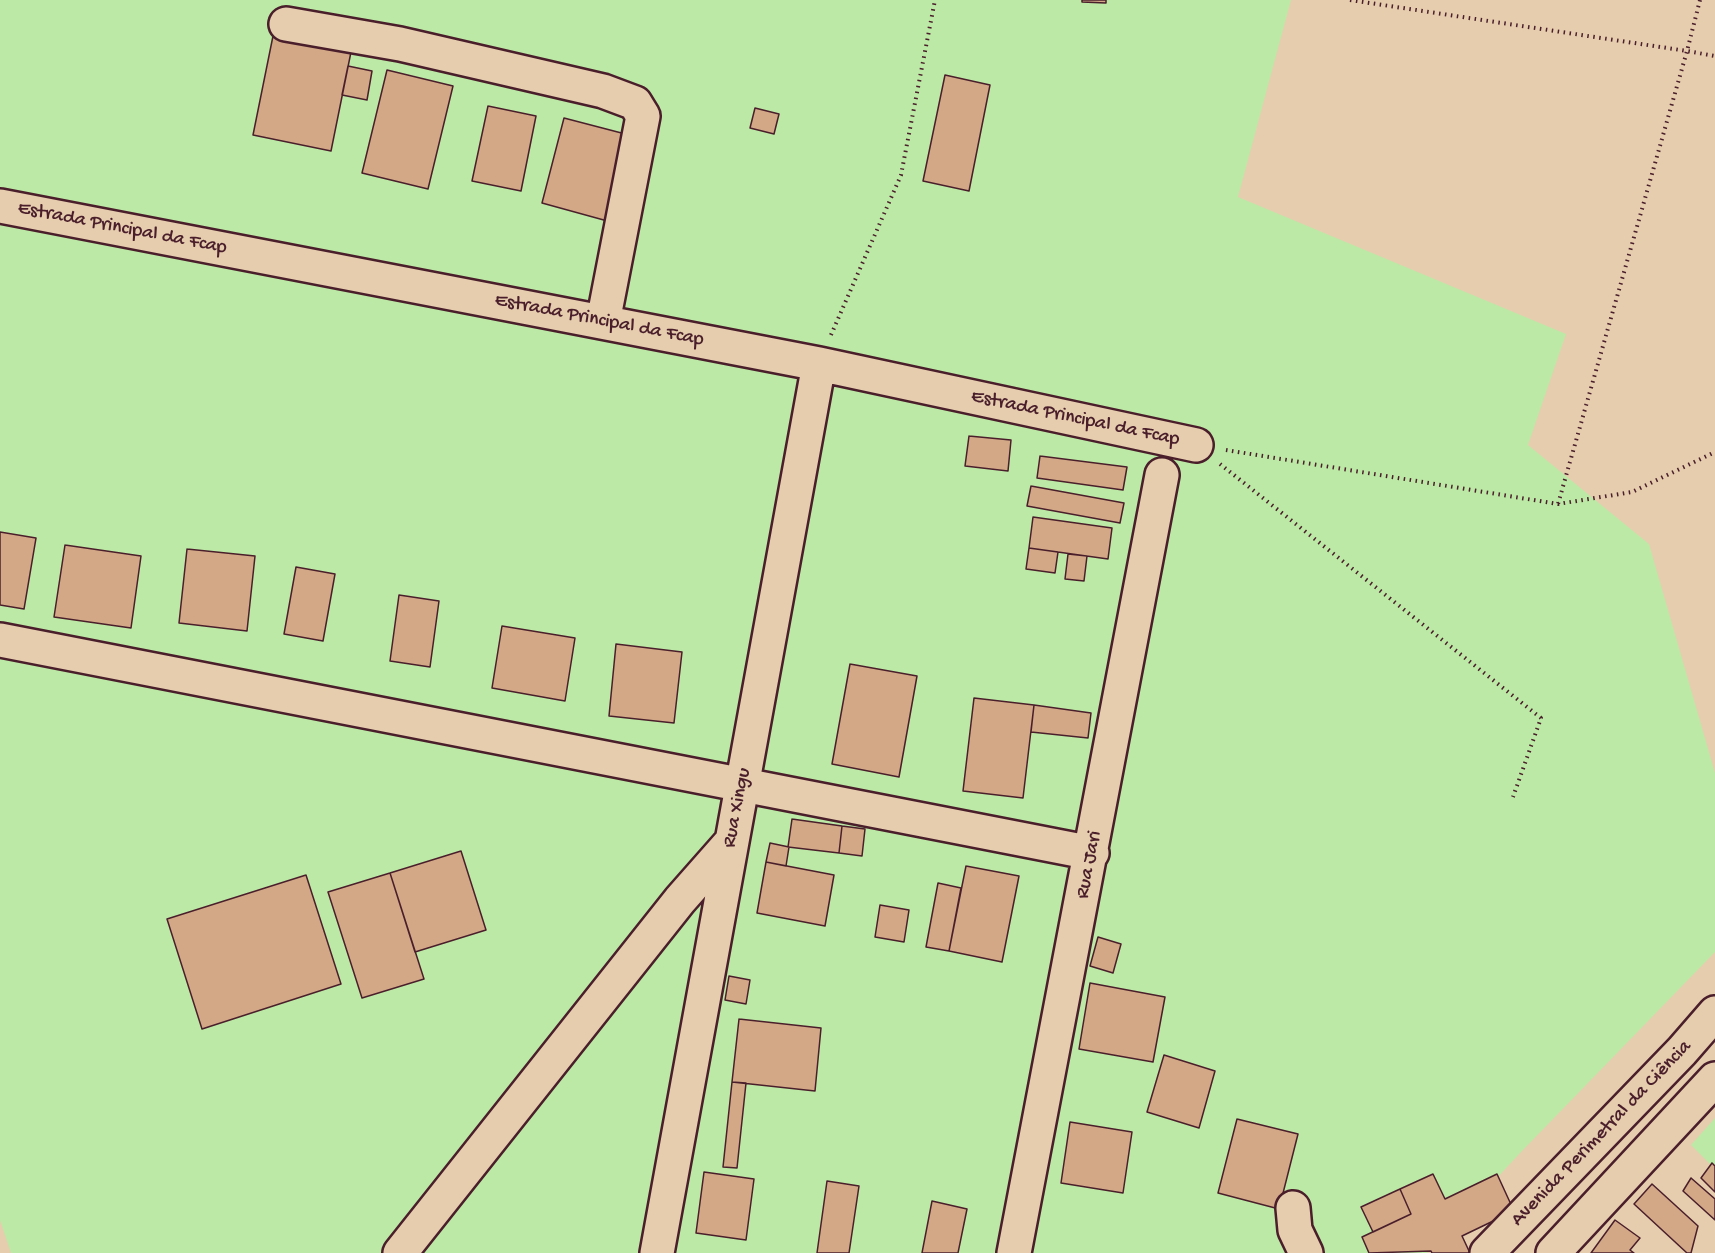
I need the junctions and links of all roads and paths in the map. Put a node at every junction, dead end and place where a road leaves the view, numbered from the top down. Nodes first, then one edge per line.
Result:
1 (935, 0) edge
2 (1350, 0) edge
3 (1700, 0) edge
4 (286, 24) dead end
5 (1687, 51) junction
6 (1715, 56) edge
7 (0, 206) edge
8 (603, 322) junction
9 (819, 364) junction
10 (1196, 445) junction
11 (1715, 452) edge
12 (1162, 475) dead end
13 (1558, 504) junction
14 (0, 640) edge
15 (744, 784) junction
16 (1513, 797) dead end
17 (732, 842) junction
18 (1092, 853) junction
19 (1715, 1013) edge
20 (1715, 1079) edge
21 (1293, 1208) dead end
22 (1562, 1250) edge
23 (400, 1253) edge
24 (657, 1253) edge
25 (1014, 1253) edge
26 (1306, 1253) edge
27 (1487, 1253) edge

1 - 9 path
2 - 5 path
3 - 5 path
4 - 8 street
5 - 6 path
5 - 13 path
7 - 8 street, Estrada Principal da Fcap
8 - 9 street, Estrada Principal da Fcap
9 - 10 street, Estrada Principal da Fcap
9 - 15 street, Rua Xingu
10 - 13 path
10 - 16 path
11 - 13 path
12 - 18 street, Rua Jari
14 - 15 street
15 - 17 street, Rua Xingu
15 - 18 street
17 - 23 street
17 - 24 street, Rua Xingu
18 - 25 street, Rua Jari
19 - 27 street, Avenida Perimetral da Ciência
20 - 22 street
21 - 26 street

